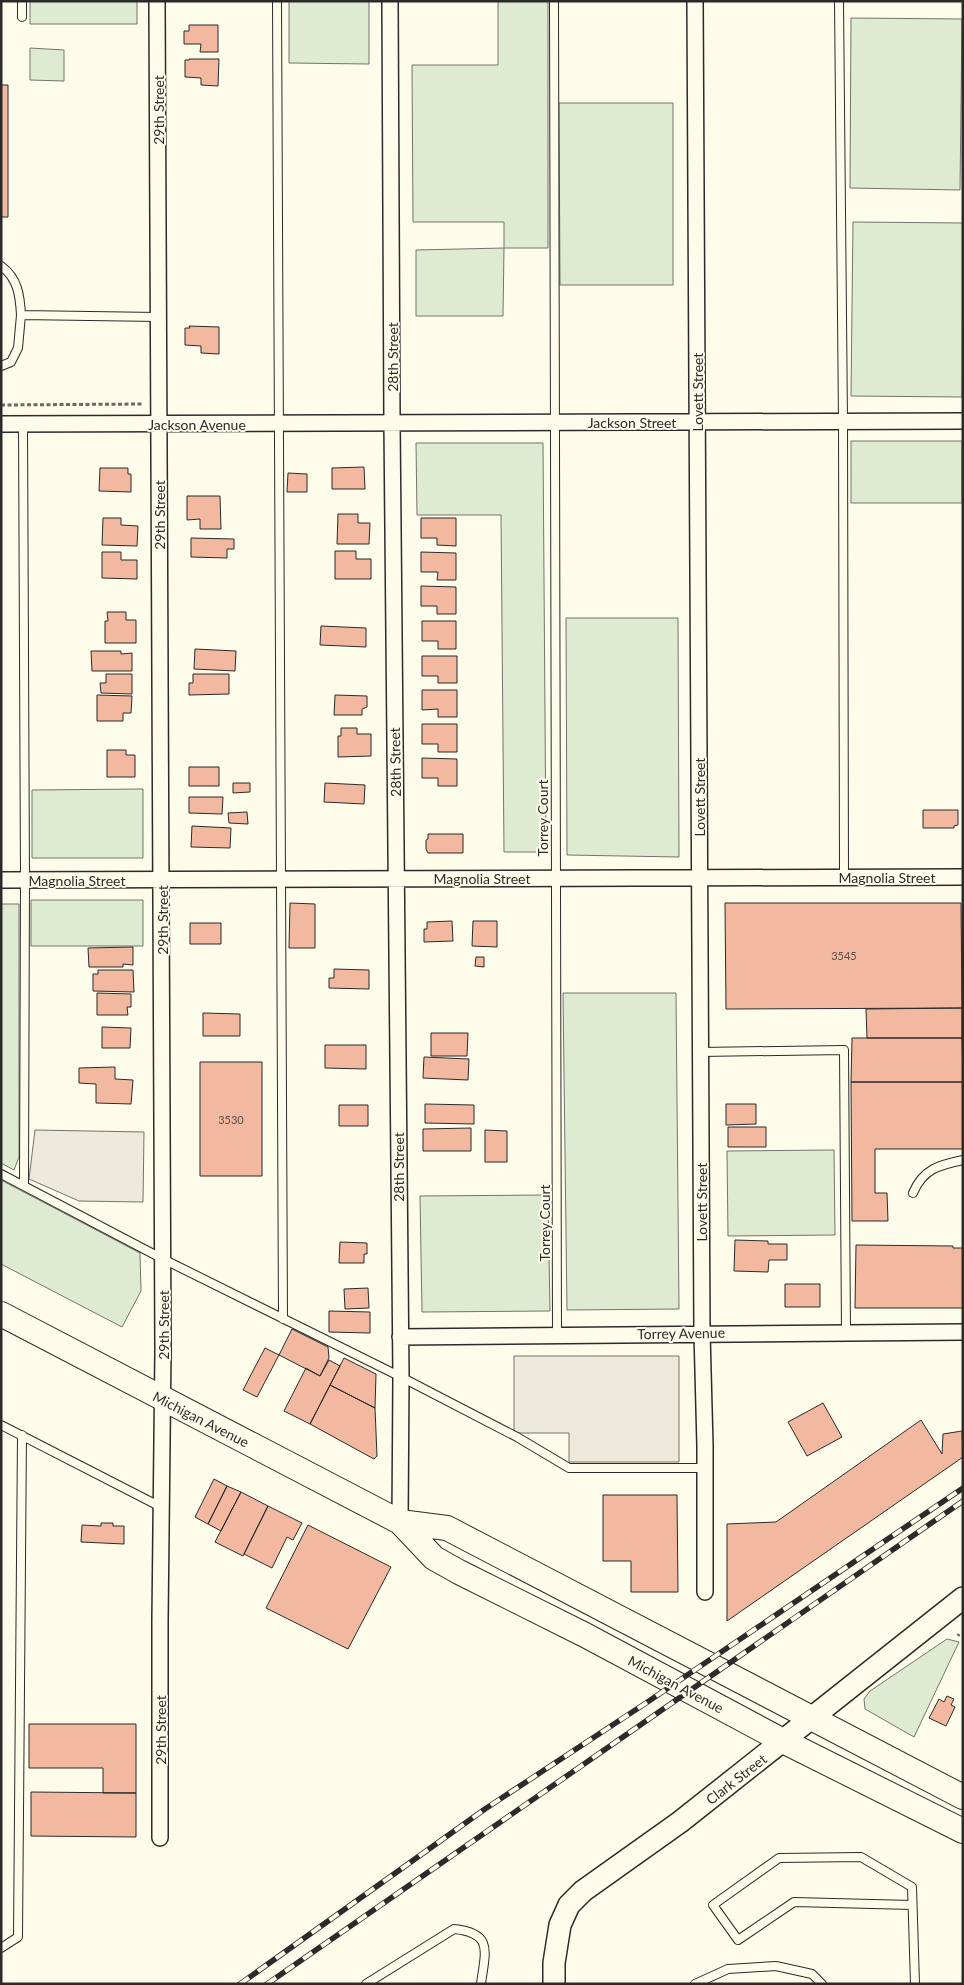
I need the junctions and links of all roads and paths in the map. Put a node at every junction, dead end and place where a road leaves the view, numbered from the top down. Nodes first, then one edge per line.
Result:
1 (22, 1) edge
2 (157, 1) edge
3 (277, 1) edge
4 (390, 1) edge
5 (554, 1) edge
6 (695, 1) edge
7 (839, 1) edge
8 (22, 17) dead end
9 (1, 266) edge
10 (21, 315) junction
11 (158, 317) junction
12 (1, 366) edge
13 (144, 404) dead end
14 (1, 405) edge
15 (843, 421) junction
16 (963, 421) edge
17 (554, 422) junction
18 (697, 422) junction
19 (278, 423) junction
20 (392, 423) junction
21 (1, 424) edge
22 (22, 424) junction
23 (159, 424) junction
24 (700, 877) junction
25 (844, 877) junction
26 (963, 877) edge
27 (397, 878) junction
28 (555, 878) junction
29 (161, 879) junction
30 (282, 879) junction
31 (1, 880) edge
32 (25, 880) junction
33 (700, 1052) junction
34 (963, 1160) edge
35 (1, 1174) edge
36 (24, 1185) junction
37 (913, 1193) dead end
38 (163, 1259) junction
39 (1, 1314) edge
40 (283, 1319) junction
41 (846, 1332) junction
42 (963, 1332) edge
43 (702, 1333) junction
44 (557, 1335) junction
45 (400, 1337) junction
46 (401, 1377) junction
47 (162, 1399) junction
48 (1, 1424) edge
49 (22, 1435) junction
50 (705, 1468) junction
51 (161, 1507) junction
52 (400, 1522) junction
53 (705, 1592) dead end
54 (963, 1598) edge
55 (810, 1718) junction
56 (783, 1741) junction
57 (963, 1797) edge
58 (963, 1831) edge
59 (160, 1838) dead end
60 (912, 1905) junction
61 (1, 1948) edge
62 (366, 1984) edge
63 (482, 1984) edge
64 (554, 1984) edge
65 (695, 1984) edge
66 (822, 1984) edge
67 (915, 1984) edge

1 - 8 lane
2 - 11 street, 29th Street
3 - 19 lane
4 - 20 street, 28th Street
5 - 17 lane, Torrey Court
6 - 18 street, Lovett Street
7 - 15 lane
9 - 10 lane
10 - 11 lane
10 - 12 lane
11 - 23 street, 29th Street
13 - 14 path
15 - 16 street, Jackson Street
15 - 18 street, Jackson Street
15 - 25 lane
17 - 18 street, Jackson Street
17 - 20 street, Jackson Street
17 - 28 lane, Torrey Court
18 - 24 street, Lovett Street
19 - 20 street, Jackson Avenue
19 - 23 street, Jackson Avenue
19 - 30 lane
20 - 27 street, 28th Street
21 - 22 street, Jackson Avenue
22 - 23 street, Jackson Avenue
22 - 32 lane
23 - 29 street, 29th Street
24 - 25 street, Magnolia Street
24 - 28 street, Magnolia Street
24 - 33 street, Lovett Street
25 - 26 street, Magnolia Street
27 - 28 street, Magnolia Street
27 - 30 street, Magnolia Street
27 - 45 street, 28th Street
28 - 44 lane, Torrey Court
29 - 30 street, Magnolia Street
29 - 32 street, Magnolia Street
29 - 38 street, 29th Street
30 - 40 lane
31 - 32 street, Magnolia Street
32 - 36 lane
33 - 41 lane
33 - 43 street, Lovett Street
34 - 37 lane
35 - 36 lane
36 - 38 lane
38 - 40 lane
38 - 47 street, 29th Street
39 - 47 main road, Michigan Avenue
40 - 46 lane
41 - 42 street, Torrey Avenue
41 - 43 street, Torrey Avenue
43 - 44 street, Torrey Avenue
43 - 50 street, Lovett Street
44 - 45 street, Torrey Avenue
45 - 46 street, 28th Street
46 - 50 lane
46 - 52 street, 28th Street
47 - 51 street, 29th Street
47 - 52 main road, Michigan Avenue
48 - 49 lane
49 - 51 lane
49 - 61 lane
50 - 53 street, Lovett Street
51 - 59 street, 29th Street
52 - 55 main road, Michigan Avenue
52 - 56 main road, Michigan Avenue
54 - 55 street, Clark Street
55 - 56 street, Clark Street
55 - 57 main road, Michigan Avenue
56 - 58 main road, Michigan Avenue
56 - 64 street, Clark Street
60 - 60 lane
60 - 67 lane
62 - 63 lane
65 - 66 lane

